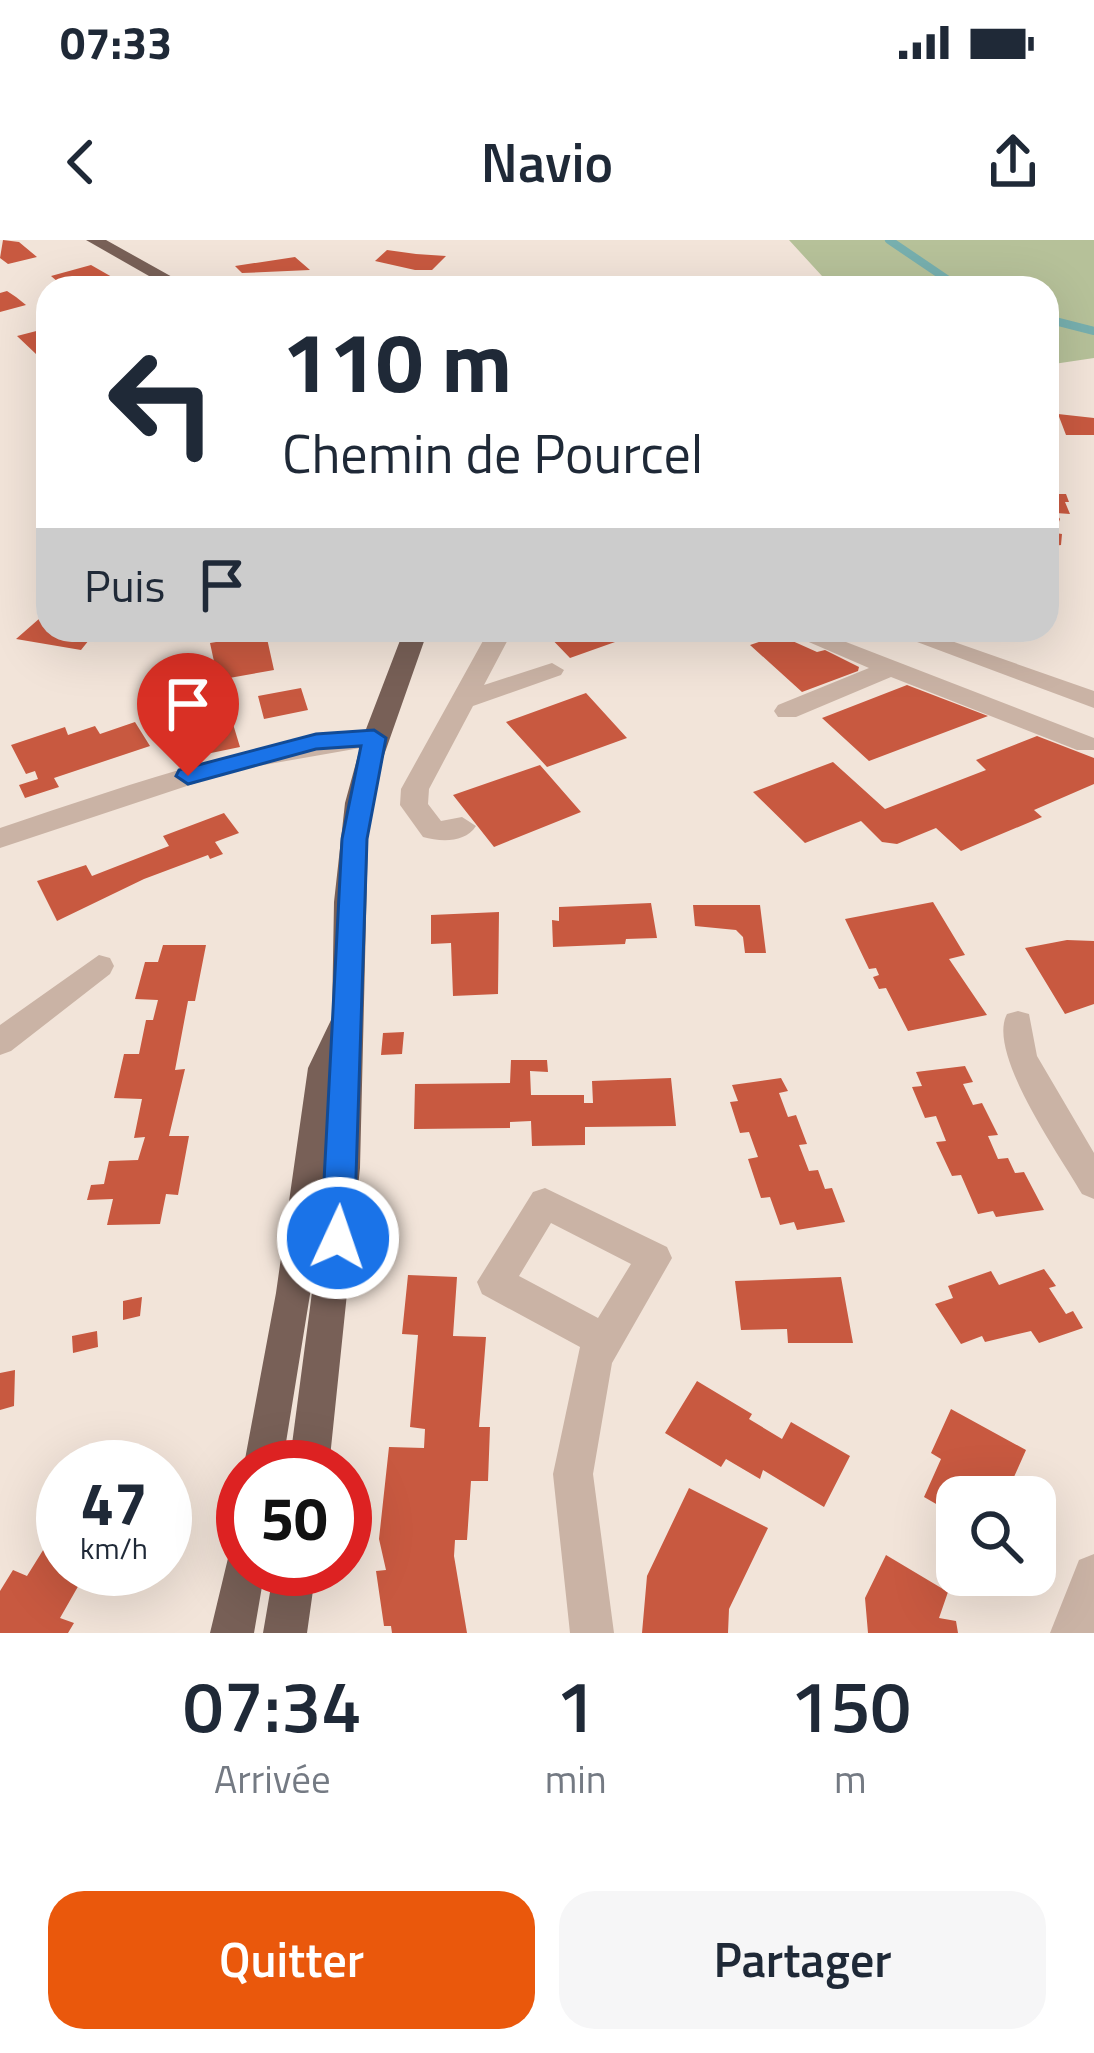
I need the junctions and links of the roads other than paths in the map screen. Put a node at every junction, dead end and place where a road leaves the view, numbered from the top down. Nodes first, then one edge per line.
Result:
1 (94, 240) edge
2 (161, 276) edge
3 (411, 642) edge
4 (494, 642) edge
5 (825, 642) edge
6 (932, 642) edge
7 (978, 642) edge
8 (976, 657) junction
9 (892, 667) junction
10 (552, 670) dead end
11 (1094, 700) edge
12 (462, 701) junction
13 (788, 711) dead end
14 (374, 738) junction
15 (1086, 743) dead end
16 (462, 826) dead end
17 (0, 838) edge
18 (99, 966) dead end
19 (344, 1017) junction
20 (1018, 1023) dead end
21 (0, 1042) edge
22 (1094, 1184) edge
23 (605, 1341) dead end
24 (267, 1440) edge
25 (313, 1440) edge
26 (1093, 1585) edge
27 (239, 1596) edge
28 (291, 1596) edge
29 (232, 1633) edge
30 (285, 1633) edge
31 (592, 1633) edge
32 (1072, 1633) edge

1 - 2 main road
3 - 14 main road
4 - 12 street
5 - 9 street
6 - 8 street
7 - 8 street
8 - 11 street
9 - 13 street
9 - 15 street
10 - 12 street
12 - 16 street
14 - 17 street
14 - 19 main road
18 - 21 street
19 - 24 main road
19 - 25 main road
20 - 22 street
23 - 31 street
26 - 32 street
27 - 29 main road
28 - 30 main road

